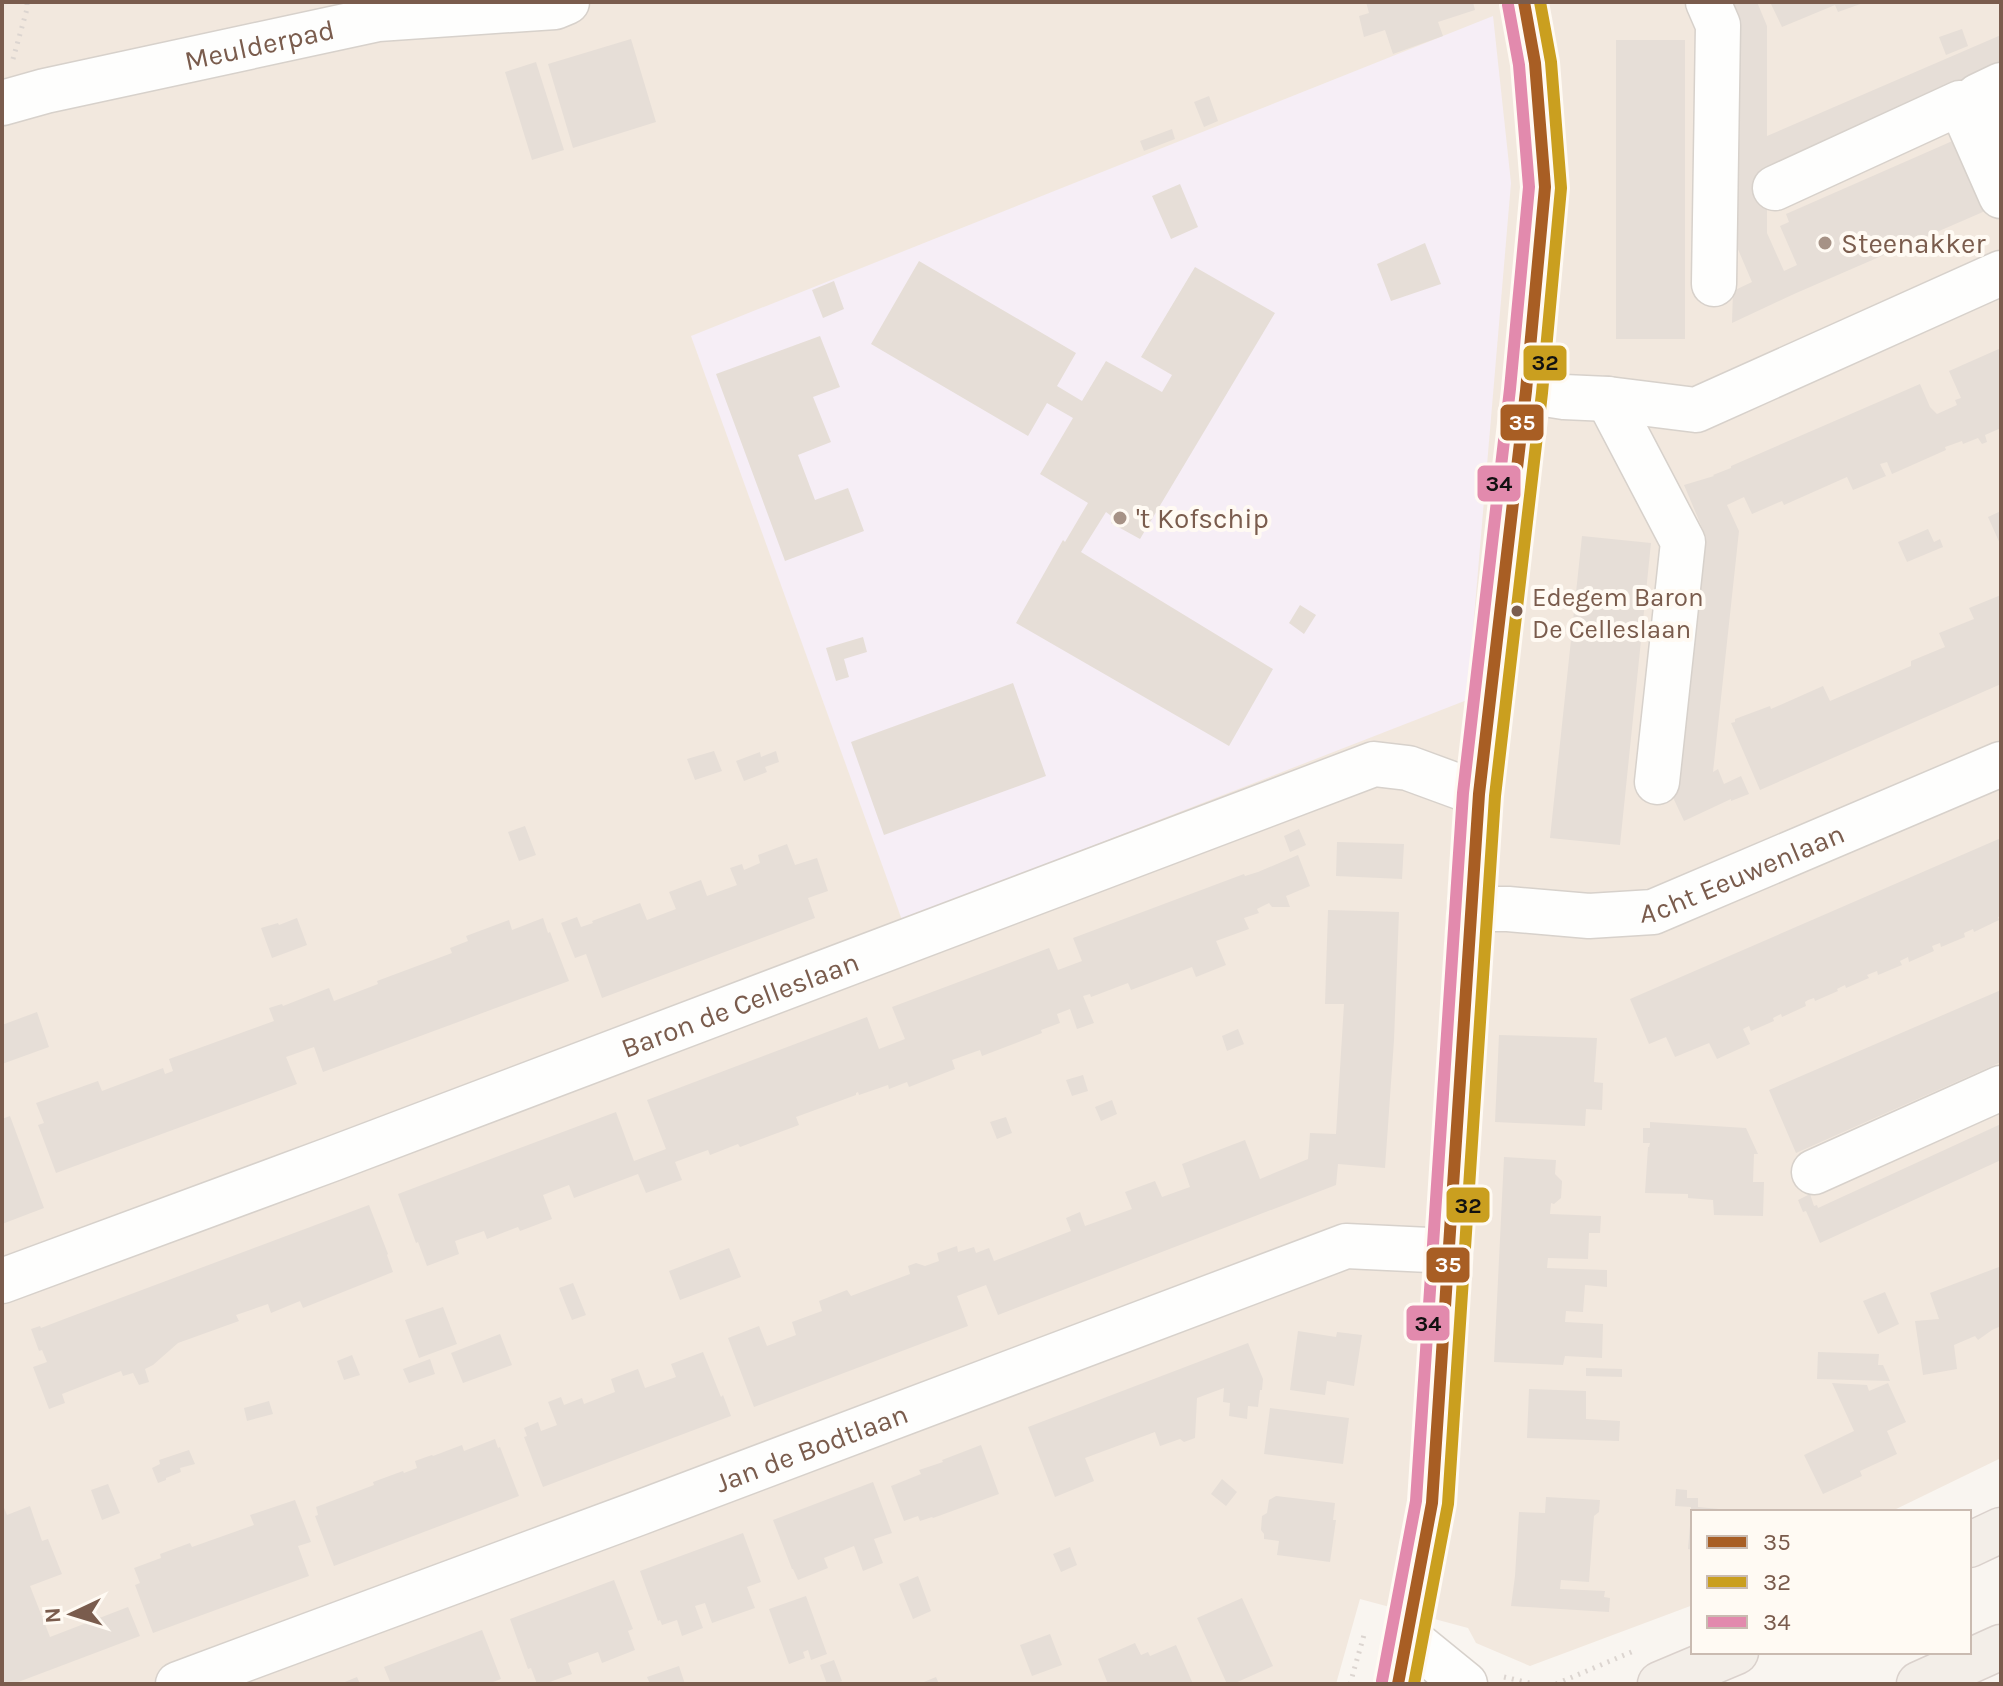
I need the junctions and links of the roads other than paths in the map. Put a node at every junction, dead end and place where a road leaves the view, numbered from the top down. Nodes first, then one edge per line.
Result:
1 (567, 2) edge
2 (1708, 2) edge
3 (1528, 4) edge
4 (6, 85) edge
5 (2001, 85) edge
6 (2001, 152) edge
7 (1775, 188) dead end
8 (2001, 196) edge
9 (2001, 273) edge
10 (1714, 284) dead end
11 (1526, 391) junction
12 (1608, 399) junction
13 (2001, 764) edge
14 (1657, 782) dead end
15 (1479, 794) junction
16 (1470, 909) junction
17 (2001, 1088) edge
18 (1814, 1172) dead end
19 (1450, 1251) junction
20 (2, 1281) edge
21 (2001, 1530) edge
22 (1971, 1544) edge
23 (1406, 1636) junction
24 (2001, 1647) edge
25 (1724, 1654) edge
26 (1651, 1666) edge
27 (178, 1684) edge
28 (1398, 1684) edge
29 (1465, 1684) edge
30 (1919, 1684) edge

1 - 4 street, Meulderpad
2 - 10 street
3 - 11 street
5 - 6 street
7 - 8 street
9 - 12 street
11 - 12 street
11 - 15 street
12 - 14 street
13 - 16 street, Acht Eeuwenlaan
15 - 16 street
15 - 20 street, Baron de Celleslaan
16 - 19 street
17 - 18 street
19 - 23 street
19 - 27 street, Jan de Bodtlaan
21 - 22 main road
23 - 28 street
23 - 29 street
24 - 30 main road
25 - 26 main road

